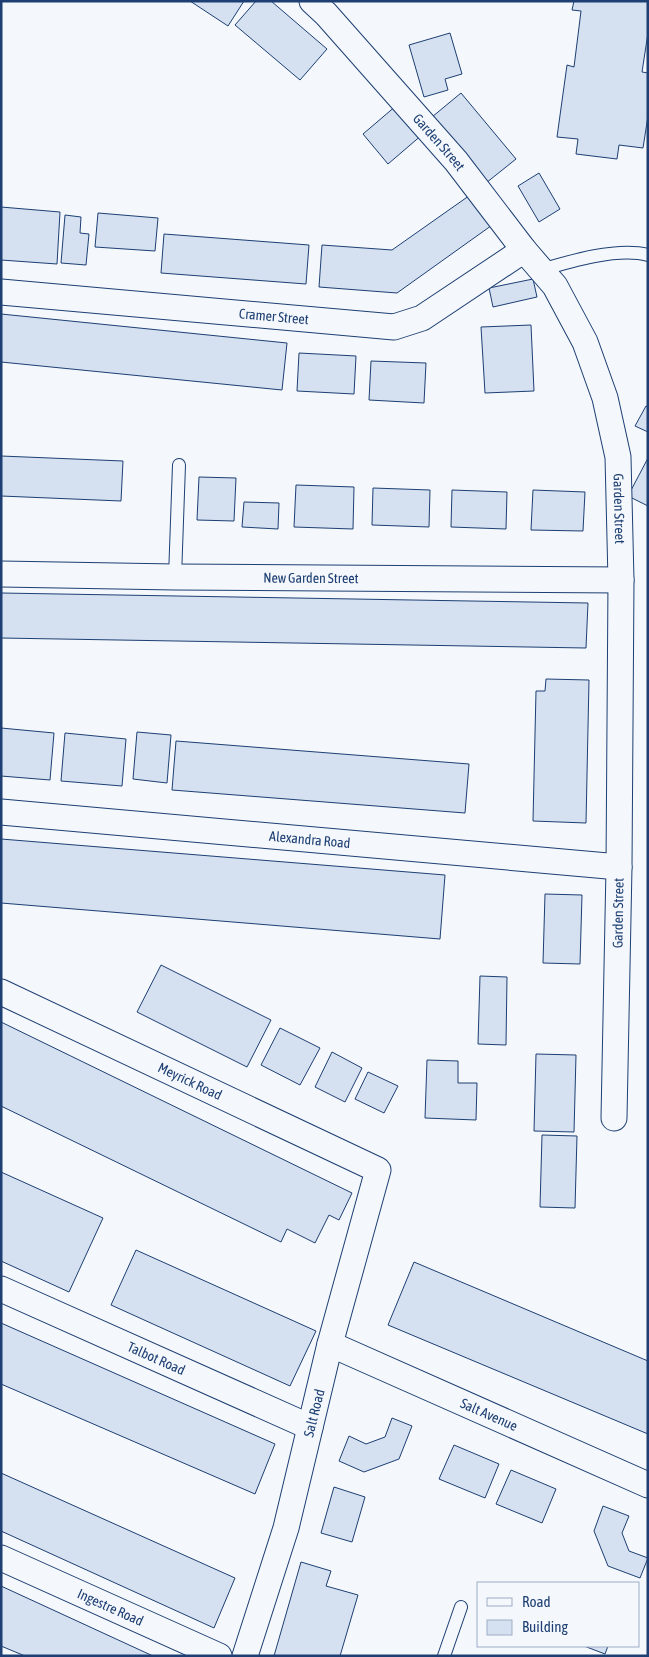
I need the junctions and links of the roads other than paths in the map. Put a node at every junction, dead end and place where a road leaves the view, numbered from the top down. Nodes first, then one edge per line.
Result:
1 (312, 1) edge
2 (524, 250) junction
3 (648, 255) edge
4 (542, 270) junction
5 (1, 292) edge
6 (179, 465) dead end
7 (1, 574) edge
8 (175, 577) junction
9 (621, 580) junction
10 (1, 812) edge
11 (619, 867) junction
12 (1, 992) edge
13 (614, 1118) dead end
14 (378, 1170) joint
15 (1, 1288) edge
16 (330, 1344) junction
17 (310, 1427) junction
18 (648, 1485) edge
19 (1, 1558) edge
20 (461, 1607) dead end
21 (219, 1656) edge
22 (245, 1656) edge
23 (444, 1656) edge

1 - 2 street, Garden Street
2 - 4 street, Garden Street
2 - 5 street, Cramer Street
3 - 4 lane
4 - 9 street, Garden Street
6 - 8 lane
7 - 8 street, New Garden Street
8 - 9 street, New Garden Street
9 - 11 street, Garden Street
10 - 11 street, Alexandra Road
11 - 13 street, Garden Street
12 - 14 street, Meyrick Road
14 - 16 street, Salt Road
15 - 17 street, Talbot Road
16 - 17 street, Salt Road
16 - 18 street, Salt Avenue
17 - 22 street, Salt Road
19 - 21 street, Ingestre Road
20 - 23 lane

